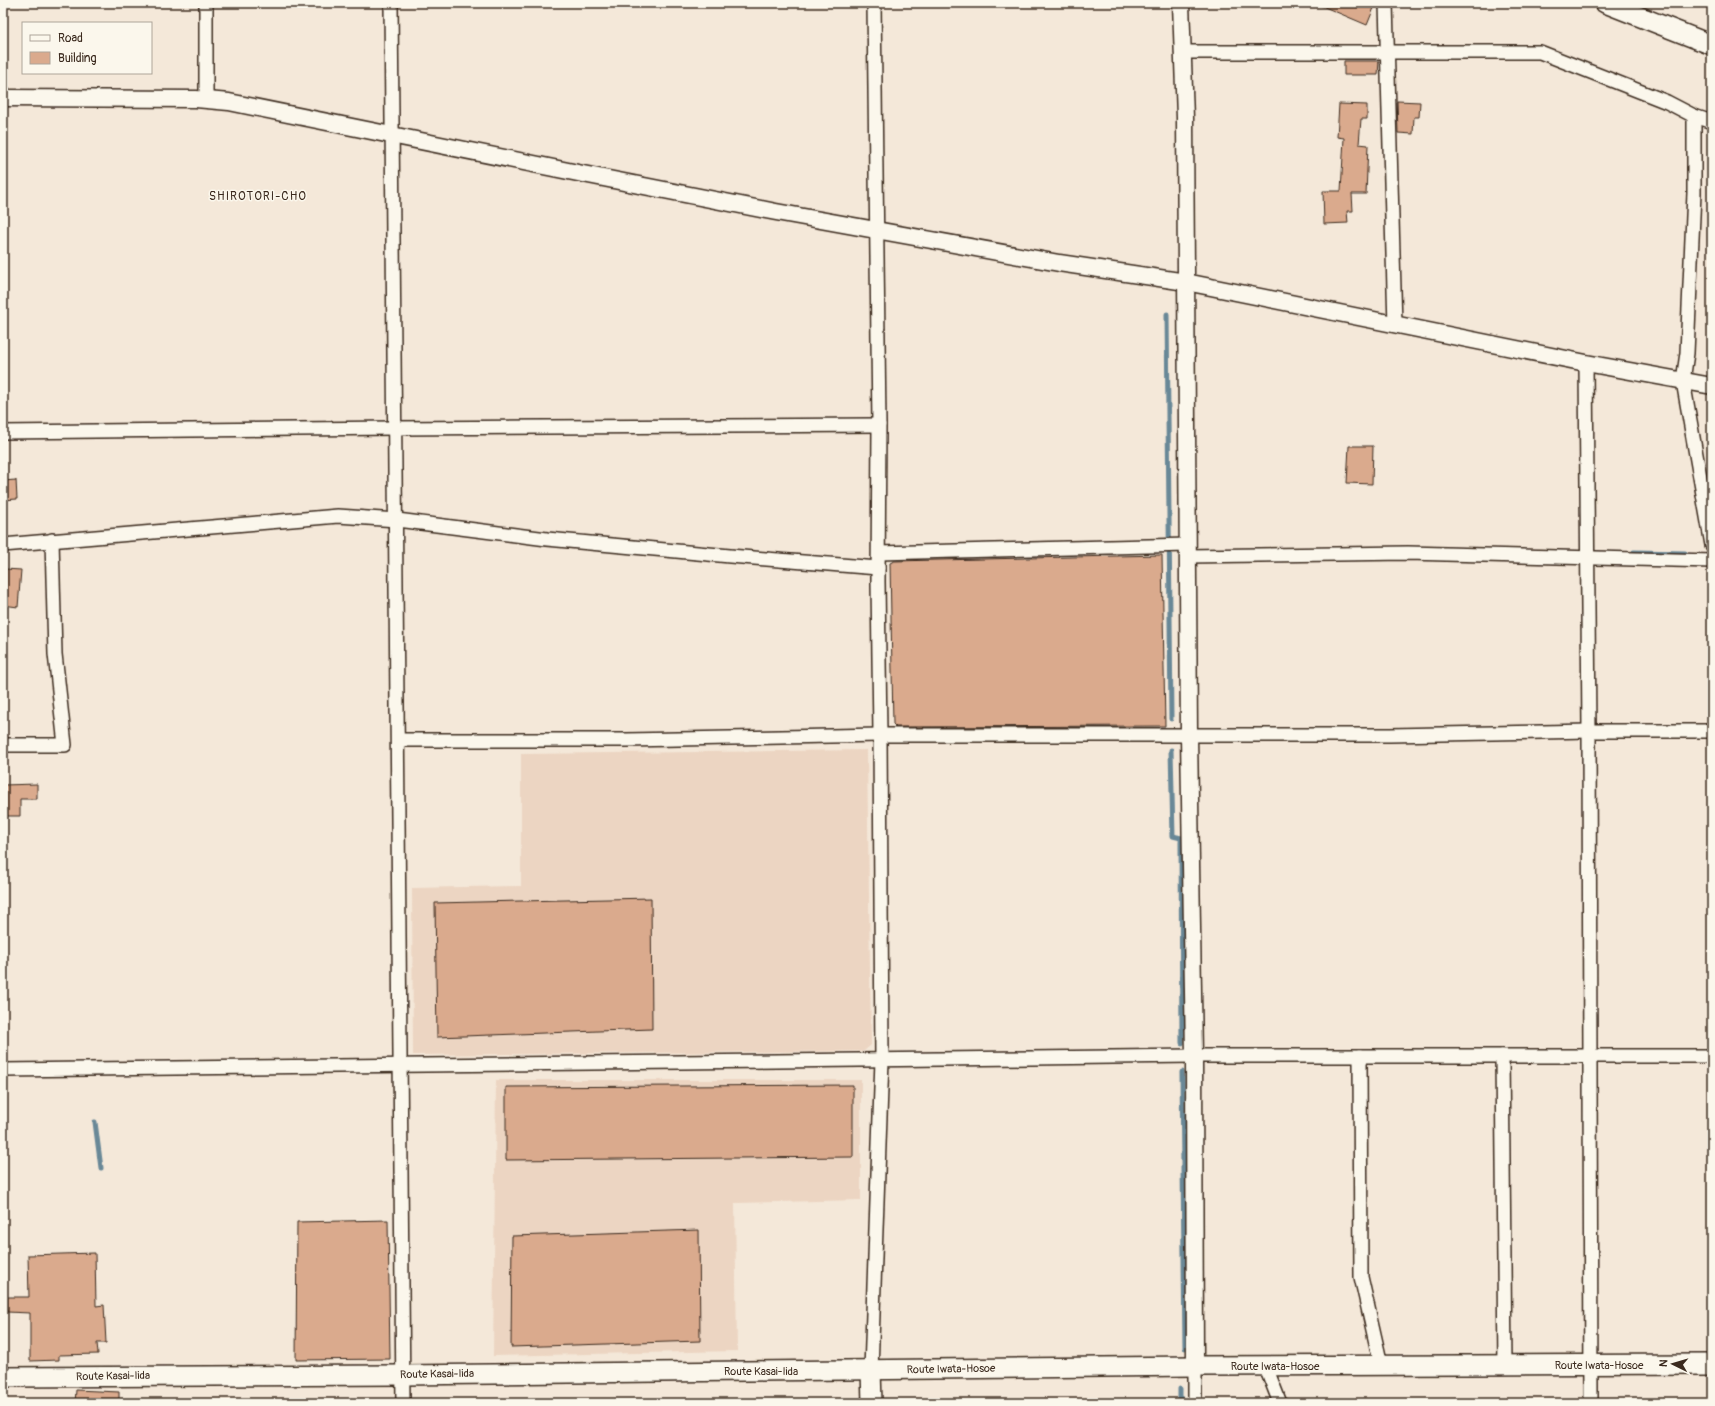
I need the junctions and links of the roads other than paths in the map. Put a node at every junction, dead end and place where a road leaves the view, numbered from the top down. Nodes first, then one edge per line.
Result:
1 (206, 3) edge
2 (391, 3) edge
3 (874, 3) edge
4 (1182, 3) edge
5 (1386, 3) edge
6 (1605, 3) edge
7 (1712, 45) edge
8 (1182, 52) junction
9 (1387, 53) junction
10 (3, 98) edge
11 (206, 100) junction
12 (1694, 116) junction
13 (1712, 122) edge
14 (392, 136) junction
15 (876, 230) junction
16 (1186, 282) junction
17 (1395, 325) junction
18 (1586, 363) junction
19 (1683, 381) junction
20 (1712, 386) edge
21 (879, 425) junction
22 (395, 428) junction
23 (3, 432) edge
24 (397, 520) junction
25 (52, 540) junction
26 (3, 545) edge
27 (1712, 545) edge
28 (1179, 548) junction
29 (879, 553) junction
30 (1588, 557) junction
31 (1712, 561) edge
32 (878, 568) junction
33 (1589, 731) junction
34 (1712, 731) edge
35 (880, 735) junction
36 (1189, 735) junction
37 (398, 740) junction
38 (3, 745) edge
39 (1194, 1056) junction
40 (1360, 1056) junction
41 (1502, 1056) junction
42 (1591, 1056) junction
43 (1712, 1056) edge
44 (882, 1060) junction
45 (400, 1065) junction
46 (3, 1070) edge
47 (1712, 1364) edge
48 (1381, 1365) junction
49 (1592, 1365) junction
50 (1195, 1366) junction
51 (1505, 1366) junction
52 (1266, 1367) junction
53 (872, 1370) junction
54 (403, 1375) junction
55 (3, 1377) edge
56 (403, 1403) edge
57 (872, 1403) edge
58 (1195, 1403) edge
59 (1280, 1403) edge
60 (1591, 1403) edge

1 - 11 street
2 - 14 street
3 - 15 street
4 - 8 street
5 - 9 street
6 - 7 main road
8 - 9 street
8 - 16 street
9 - 12 street
9 - 17 street
10 - 11 street
11 - 14 street
12 - 13 street
12 - 19 street
14 - 15 street
14 - 22 street
15 - 16 street
15 - 21 street
16 - 17 street
16 - 28 street
17 - 18 street
18 - 19 street
18 - 30 street
19 - 20 street
19 - 27 street
21 - 22 street
21 - 29 street
22 - 23 street
22 - 24 street
24 - 25 street
24 - 32 street
24 - 37 street
25 - 26 street
25 - 38 street
28 - 29 street
28 - 30 street
28 - 36 street
29 - 32 street
30 - 31 street
30 - 33 street
32 - 35 street
33 - 34 street
33 - 36 street
33 - 42 street
35 - 36 street
35 - 37 street
35 - 44 street
36 - 39 street
37 - 45 street
39 - 40 street
39 - 44 street
39 - 50 street
40 - 41 street
40 - 48 street
41 - 42 street
41 - 51 street
42 - 43 street
42 - 49 street
44 - 45 street
44 - 53 street
45 - 46 street
45 - 54 street
47 - 49 main road, Route Iwata-Hosoe
48 - 51 main road, Route Iwata-Hosoe
48 - 52 main road, Route Iwata-Hosoe
49 - 51 main road, Route Iwata-Hosoe
49 - 60 street
50 - 52 main road, Route Iwata-Hosoe
50 - 53 main road, Route Iwata-Hosoe
50 - 58 street
52 - 59 street
53 - 54 main road, Route Kasai-Iida
53 - 57 main road
54 - 55 main road, Route Kasai-Iida
54 - 56 street

